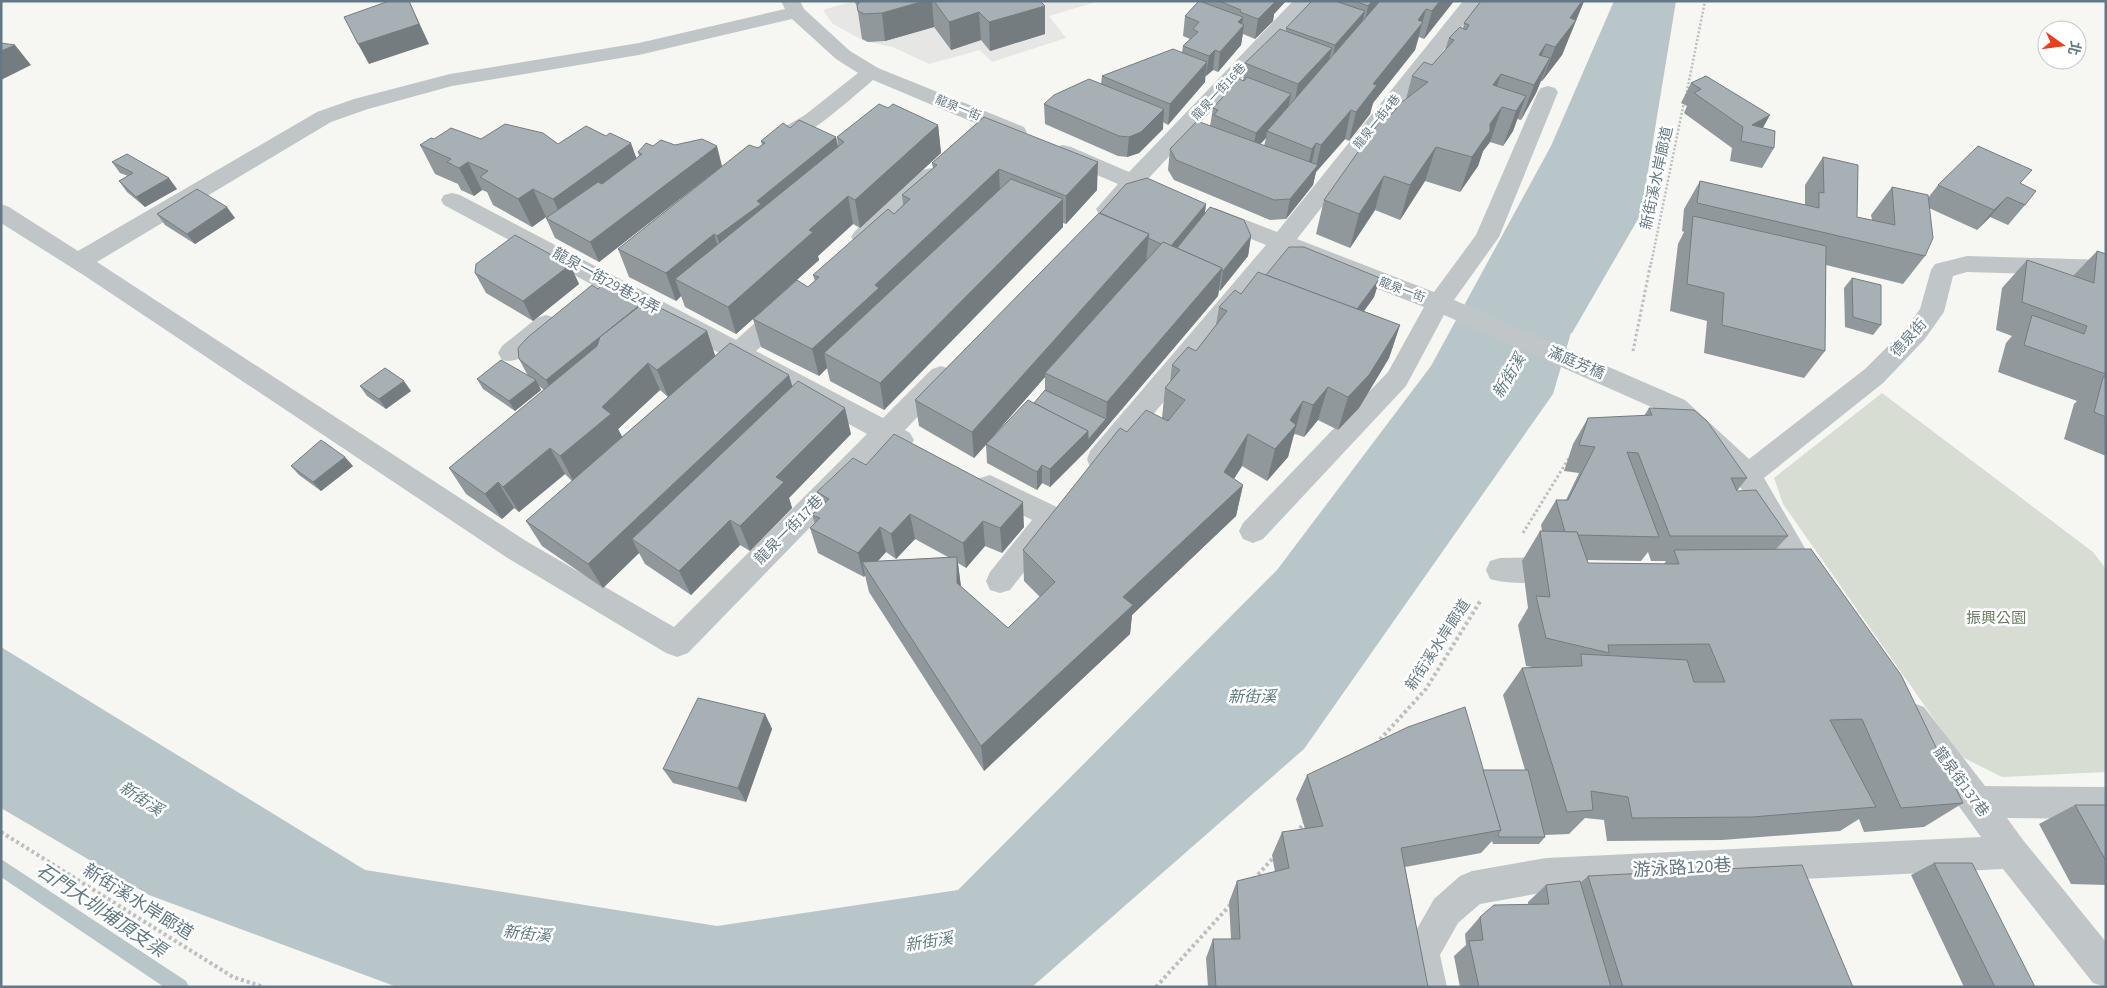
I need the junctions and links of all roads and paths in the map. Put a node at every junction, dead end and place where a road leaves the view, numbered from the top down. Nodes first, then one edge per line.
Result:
1 (1304, 1) edge
2 (1473, 1) edge
3 (1705, 1) edge
4 (793, 6) edge
5 (871, 72) junction
6 (1548, 92) edge
7 (989, 120) junction
8 (968, 140) edge
9 (760, 152) edge
10 (946, 160) edge
11 (1133, 182) junction
12 (1170, 198) edge
13 (452, 200) dead end
14 (1198, 209) edge
15 (1, 212) edge
16 (1092, 224) edge
17 (1280, 243) junction
18 (846, 253) edge
19 (78, 262) junction
20 (2106, 268) edge
21 (803, 293) edge
22 (1445, 306) junction
23 (564, 310) edge
24 (511, 353) dead end
25 (738, 353) junction
26 (954, 363) edge
27 (1625, 371) junction
28 (709, 379) edge
29 (885, 432) junction
30 (920, 450) edge
31 (1572, 452) dead end
32 (1748, 475) junction
33 (973, 477) edge
34 (1083, 479) edge
35 (1253, 531) dead end
36 (1588, 569) edge
37 (1500, 570) junction
38 (1000, 581) dead end
39 (1824, 600) edge
40 (1895, 693) edge
41 (1373, 747) edge
42 (1977, 802) junction
43 (2106, 803) edge
44 (1307, 820) dead end
45 (1, 832) edge
46 (1294, 834) edge
47 (1281, 849) edge
48 (2011, 852) junction
49 (1248, 885) edge
50 (1235, 900) edge
51 (2106, 970) edge
52 (264, 987) edge
53 (1156, 987) edge
54 (1429, 987) edge

1 - 11 street, 龍泉一街16巷
2 - 17 street, 龍泉一街4巷
3 - 27 path, 新街溪水岸廊道
4 - 5 street, 龍泉一街
4 - 19 street
5 - 7 street, 龍泉一街
5 - 9 street
6 - 22 street
7 - 8 street
7 - 11 street, 龍泉一街
10 - 18 street
11 - 12 street, 龍泉一街
11 - 16 street
13 - 25 street, 龍泉一街29巷24弄
14 - 17 street, 龍泉一街
15 - 19 street
17 - 22 street, 龍泉一街
17 - 34 street, 龍泉一街4巷
19 - 29 street, 龍泉一街17巷
20 - 32 street, 德泉街
21 - 25 street
22 - 27 street, 滿庭芳橋
22 - 35 street
23 - 24 street
25 - 28 street
25 - 29 street, 龍泉一街29巷24弄
26 - 29 street, 龍泉一街17巷
27 - 32 street
29 - 30 street, 龍泉一街29巷24弄
31 - 37 path, 新街溪水岸廊道
32 - 39 street
33 - 38 street
36 - 37 street
37 - 41 path, 新街溪水岸廊道
40 - 42 street, 龍泉街137巷
42 - 43 street
42 - 48 street, 龍泉街137巷
44 - 46 path
45 - 52 path, 新街溪水岸廊道
47 - 49 path
48 - 51 street, 龍泉街137巷
48 - 54 street, 游泳路120巷
50 - 53 path

